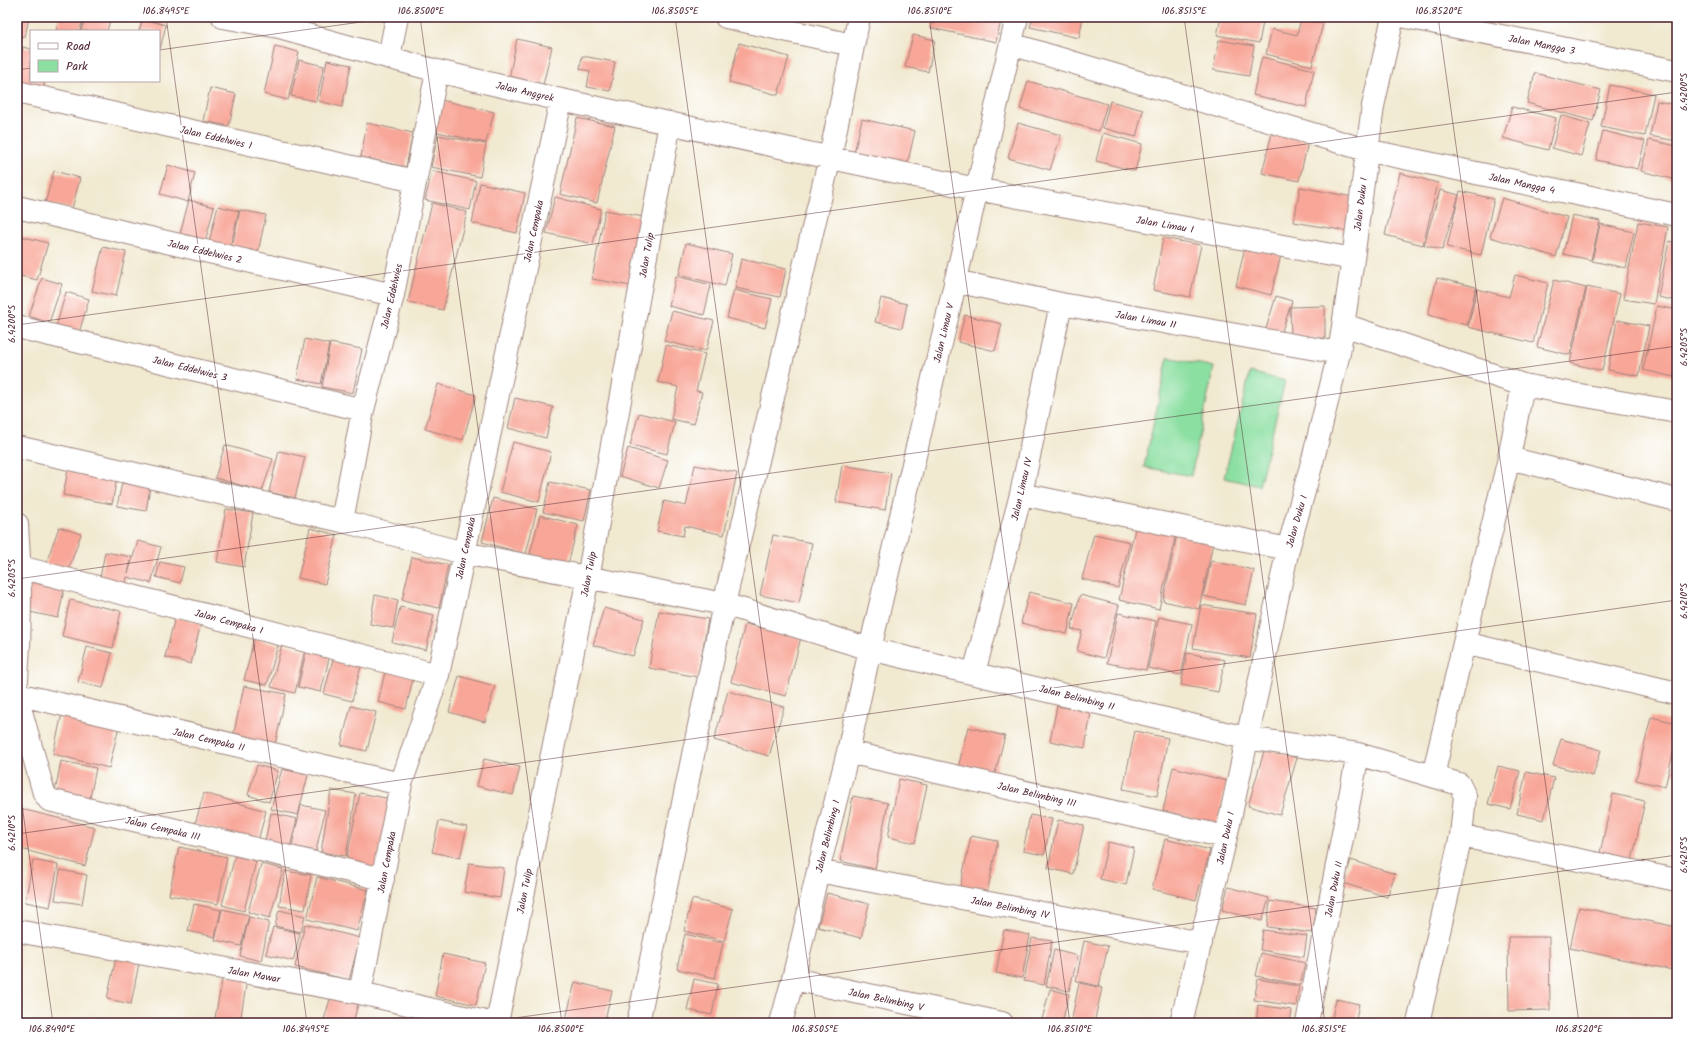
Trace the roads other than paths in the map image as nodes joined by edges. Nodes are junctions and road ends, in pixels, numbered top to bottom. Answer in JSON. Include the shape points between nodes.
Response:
{"nodes":[{"id":1,"x":223,"y":17,"type":"edge"},
{"id":2,"x":397,"y":17,"type":"edge"},
{"id":3,"x":727,"y":17,"type":"edge"},
{"id":4,"x":858,"y":17,"type":"edge"},
{"id":5,"x":1017,"y":17,"type":"edge"},
{"id":6,"x":1393,"y":17,"type":"edge"},
{"id":7,"x":1406,"y":17,"type":"edge"},
{"id":8,"x":280,"y":22,"type":"edge"},
{"id":9,"x":1011,"y":44,"type":"junction"},
{"id":10,"x":852,"y":45,"type":"junction"},
{"id":11,"x":389,"y":57,"type":"junction"},
{"id":12,"x":437,"y":71,"type":"junction"},
{"id":13,"x":1677,"y":71,"type":"edge"},
{"id":14,"x":17,"y":92,"type":"edge"},
{"id":15,"x":561,"y":100,"type":"junction"},
{"id":16,"x":670,"y":123,"type":"junction"},
{"id":17,"x":1366,"y":150,"type":"junction"},
{"id":18,"x":830,"y":157,"type":"junction"},
{"id":19,"x":415,"y":181,"type":"junction"},
{"id":20,"x":976,"y":189,"type":"junction"},
{"id":21,"x":17,"y":207,"type":"edge"},
{"id":22,"x":1677,"y":215,"type":"edge"},
{"id":23,"x":1353,"y":259,"type":"junction"},
{"id":24,"x":954,"y":281,"type":"junction"},
{"id":25,"x":393,"y":295,"type":"junction"},
{"id":26,"x":1061,"y":304,"type":"junction"},
{"id":27,"x":1344,"y":325,"type":"junction"},
{"id":28,"x":17,"y":327,"type":"edge"},
{"id":29,"x":1339,"y":353,"type":"junction"},
{"id":30,"x":1523,"y":385,"type":"junction"},
{"id":31,"x":363,"y":410,"type":"junction"},
{"id":32,"x":1677,"y":412,"type":"edge"},
{"id":33,"x":17,"y":447,"type":"edge"},
{"id":34,"x":1509,"y":458,"type":"junction"},
{"id":35,"x":1020,"y":494,"type":"junction"},
{"id":36,"x":1677,"y":500,"type":"edge"},
{"id":37,"x":342,"y":521,"type":"junction"},
{"id":38,"x":17,"y":524,"type":"edge"},
{"id":39,"x":1288,"y":549,"type":"junction"},
{"id":40,"x":464,"y":553,"type":"junction"},
{"id":41,"x":20,"y":567,"type":"junction"},
{"id":42,"x":588,"y":578,"type":"junction"},
{"id":43,"x":724,"y":604,"type":"junction"},
{"id":44,"x":1464,"y":643,"type":"junction"},
{"id":45,"x":870,"y":648,"type":"junction"},
{"id":46,"x":974,"y":673,"type":"junction"},
{"id":47,"x":438,"y":675,"type":"junction"},
{"id":48,"x":17,"y":680,"type":"edge"},
{"id":49,"x":1677,"y":693,"type":"edge"},
{"id":50,"x":17,"y":694,"type":"edge"},
{"id":51,"x":17,"y":697,"type":"edge"},
{"id":52,"x":1246,"y":738,"type":"junction"},
{"id":53,"x":848,"y":752,"type":"junction"},
{"id":54,"x":1358,"y":754,"type":"junction"},
{"id":55,"x":1433,"y":776,"type":"junction"},
{"id":56,"x":401,"y":784,"type":"junction"},
{"id":57,"x":1461,"y":836,"type":"junction"},
{"id":58,"x":1226,"y":837,"type":"junction"},
{"id":59,"x":818,"y":871,"type":"junction"},
{"id":60,"x":383,"y":879,"type":"junction"},
{"id":61,"x":1677,"y":880,"type":"edge"},
{"id":62,"x":17,"y":931,"type":"edge"},
{"id":63,"x":1201,"y":943,"type":"junction"},
{"id":64,"x":793,"y":979,"type":"junction"},
{"id":65,"x":360,"y":993,"type":"junction"},
{"id":66,"x":490,"y":1023,"type":"edge"},
{"id":67,"x":498,"y":1023,"type":"edge"},
{"id":68,"x":638,"y":1023,"type":"edge"},
{"id":69,"x":781,"y":1023,"type":"edge"},
{"id":70,"x":1002,"y":1023,"type":"edge"},
{"id":71,"x":1181,"y":1023,"type":"edge"},
{"id":72,"x":1307,"y":1023,"type":"edge"},
{"id":73,"x":1418,"y":1023,"type":"edge"}],
"edges":[{"from":1,"to":8,"type":"street","name":"Jalan Anggrek"},
{"from":2,"to":11,"type":"street"},
{"from":3,"to":10,"type":"street"},
{"from":4,"to":10,"type":"street"},
{"from":5,"to":9,"type":"street","name":"Jalan Limau V"},
{"from":6,"to":17,"type":"street","name":"Jalan Duku I"},
{"from":7,"to":13,"type":"street","name":"Jalan Mangga 3"},
{"from":8,"to":11,"type":"street","name":"Jalan Anggrek"},
{"from":9,"to":17,"type":"street","name":"Jalan Mangga 4"},
{"from":9,"to":20,"type":"street","name":"Jalan Limau V"},
{"from":10,"to":18,"type":"street"},
{"from":11,"to":12,"type":"street","name":"Jalan Anggrek"},
{"from":12,"to":15,"type":"street","name":"Jalan Anggrek"},
{"from":12,"to":19,"type":"street","name":"Jalan Eddelwies"},
{"from":14,"to":19,"type":"street","name":"Jalan Eddelwies 1"},
{"from":15,"to":16,"type":"street","name":"Jalan Anggrek"},
{"from":15,"to":40,"type":"street","name":"Jalan Cempaka"},
{"from":16,"to":18,"type":"street","name":"Jalan Anggrek"},
{"from":16,"to":42,"type":"street","name":"Jalan Tulip"},
{"from":17,"to":22,"type":"street","name":"Jalan Mangga 4"},
{"from":17,"to":23,"type":"street","name":"Jalan Duku I"},
{"from":18,"to":20,"type":"street","name":"Jalan Limau I"},
{"from":18,"to":43,"type":"street"},
{"from":19,"to":25,"type":"street","name":"Jalan Eddelwies"},
{"from":20,"to":23,"type":"street","name":"Jalan Limau I"},
{"from":20,"to":24,"type":"street","name":"Jalan Limau V"},
{"from":21,"to":25,"type":"street","name":"Jalan Eddelwies 2"},
{"from":23,"to":27,"type":"street","name":"Jalan Duku I"},
{"from":24,"to":26,"type":"street","name":"Jalan Limau II"},
{"from":24,"to":45,"type":"street","name":"Jalan Limau V"},
{"from":25,"to":31,"type":"street","name":"Jalan Eddelwies"},
{"from":26,"to":29,"type":"street","name":"Jalan Limau II"},
{"from":26,"to":35,"type":"street","name":"Jalan Limau IV"},
{"from":27,"to":29,"type":"street","name":"Jalan Duku I"},
{"from":27,"to":30,"type":"street"},
{"from":28,"to":31,"type":"street","name":"Jalan Eddelwies 3"},
{"from":29,"to":39,"type":"street","name":"Jalan Duku I"},
{"from":30,"to":32,"type":"street"},
{"from":30,"to":34,"type":"street"},
{"from":31,"to":37,"type":"street","name":"Jalan Eddelwies"},
{"from":33,"to":37,"type":"street","name":"Jalan Belimbing II"},
{"from":34,"to":36,"type":"street"},
{"from":34,"to":44,"type":"street"},
{"from":35,"to":39,"type":"street"},
{"from":35,"to":46,"type":"street","name":"Jalan Limau IV"},
{"from":37,"to":40,"type":"street","name":"Jalan Belimbing II"},
{"from":38,"to":41,"type":"street"},
{"from":39,"to":52,"type":"street","name":"Jalan Duku I"},
{"from":40,"to":42,"type":"street","name":"Jalan Belimbing II"},
{"from":40,"to":47,"type":"street","name":"Jalan Cempaka"},
{"from":41,"to":47,"type":"street","name":"Jalan Cempaka I"},
{"from":41,"to":48,"type":"street","via":[[21,636]]},
{"from":42,"to":43,"type":"street","name":"Jalan Belimbing II"},
{"from":42,"to":67,"type":"street","name":"Jalan Tulip"},
{"from":43,"to":45,"type":"street","name":"Jalan Belimbing II"},
{"from":43,"to":68,"type":"street"},
{"from":44,"to":49,"type":"street"},
{"from":44,"to":55,"type":"street"},
{"from":45,"to":46,"type":"street","name":"Jalan Belimbing II"},
{"from":45,"to":53,"type":"street","name":"Jalan Belimbing I"},
{"from":46,"to":52,"type":"street","name":"Jalan Belimbing II"},
{"from":47,"to":56,"type":"street","name":"Jalan Cempaka"},
{"from":50,"to":56,"type":"street","name":"Jalan Cempaka II"},
{"from":51,"to":60,"type":"street","name":"Jalan Cempaka III","via":[[44,793],[49,800]]},
{"from":52,"to":54,"type":"street","name":"Jalan Belimbing II"},
{"from":52,"to":58,"type":"street","name":"Jalan Duku I"},
{"from":53,"to":58,"type":"street","name":"Jalan Belimbing III"},
{"from":53,"to":59,"type":"street","name":"Jalan Belimbing I"},
{"from":54,"to":55,"type":"street","name":"Jalan Belimbing II"},
{"from":54,"to":72,"type":"street","name":"Jalan Duku II"},
{"from":55,"to":57,"type":"street","name":"Jalan Belimbing II","via":[[1459,784],[1465,796]]},
{"from":56,"to":60,"type":"street","name":"Jalan Cempaka"},
{"from":57,"to":61,"type":"street"},
{"from":57,"to":73,"type":"street","name":"Jalan Belimbing II"},
{"from":58,"to":63,"type":"street","name":"Jalan Duku I"},
{"from":59,"to":63,"type":"street","name":"Jalan Belimbing IV"},
{"from":59,"to":64,"type":"street","name":"Jalan Belimbing I"},
{"from":60,"to":65,"type":"street","name":"Jalan Cempaka"},
{"from":62,"to":65,"type":"street","name":"Jalan Mawar"},
{"from":63,"to":71,"type":"street","name":"Jalan Duku I"},
{"from":64,"to":69,"type":"street","name":"Jalan Belimbing I"},
{"from":64,"to":70,"type":"street","name":"Jalan Belimbing V"},
{"from":65,"to":66,"type":"street","name":"Jalan Mawar"}]}
